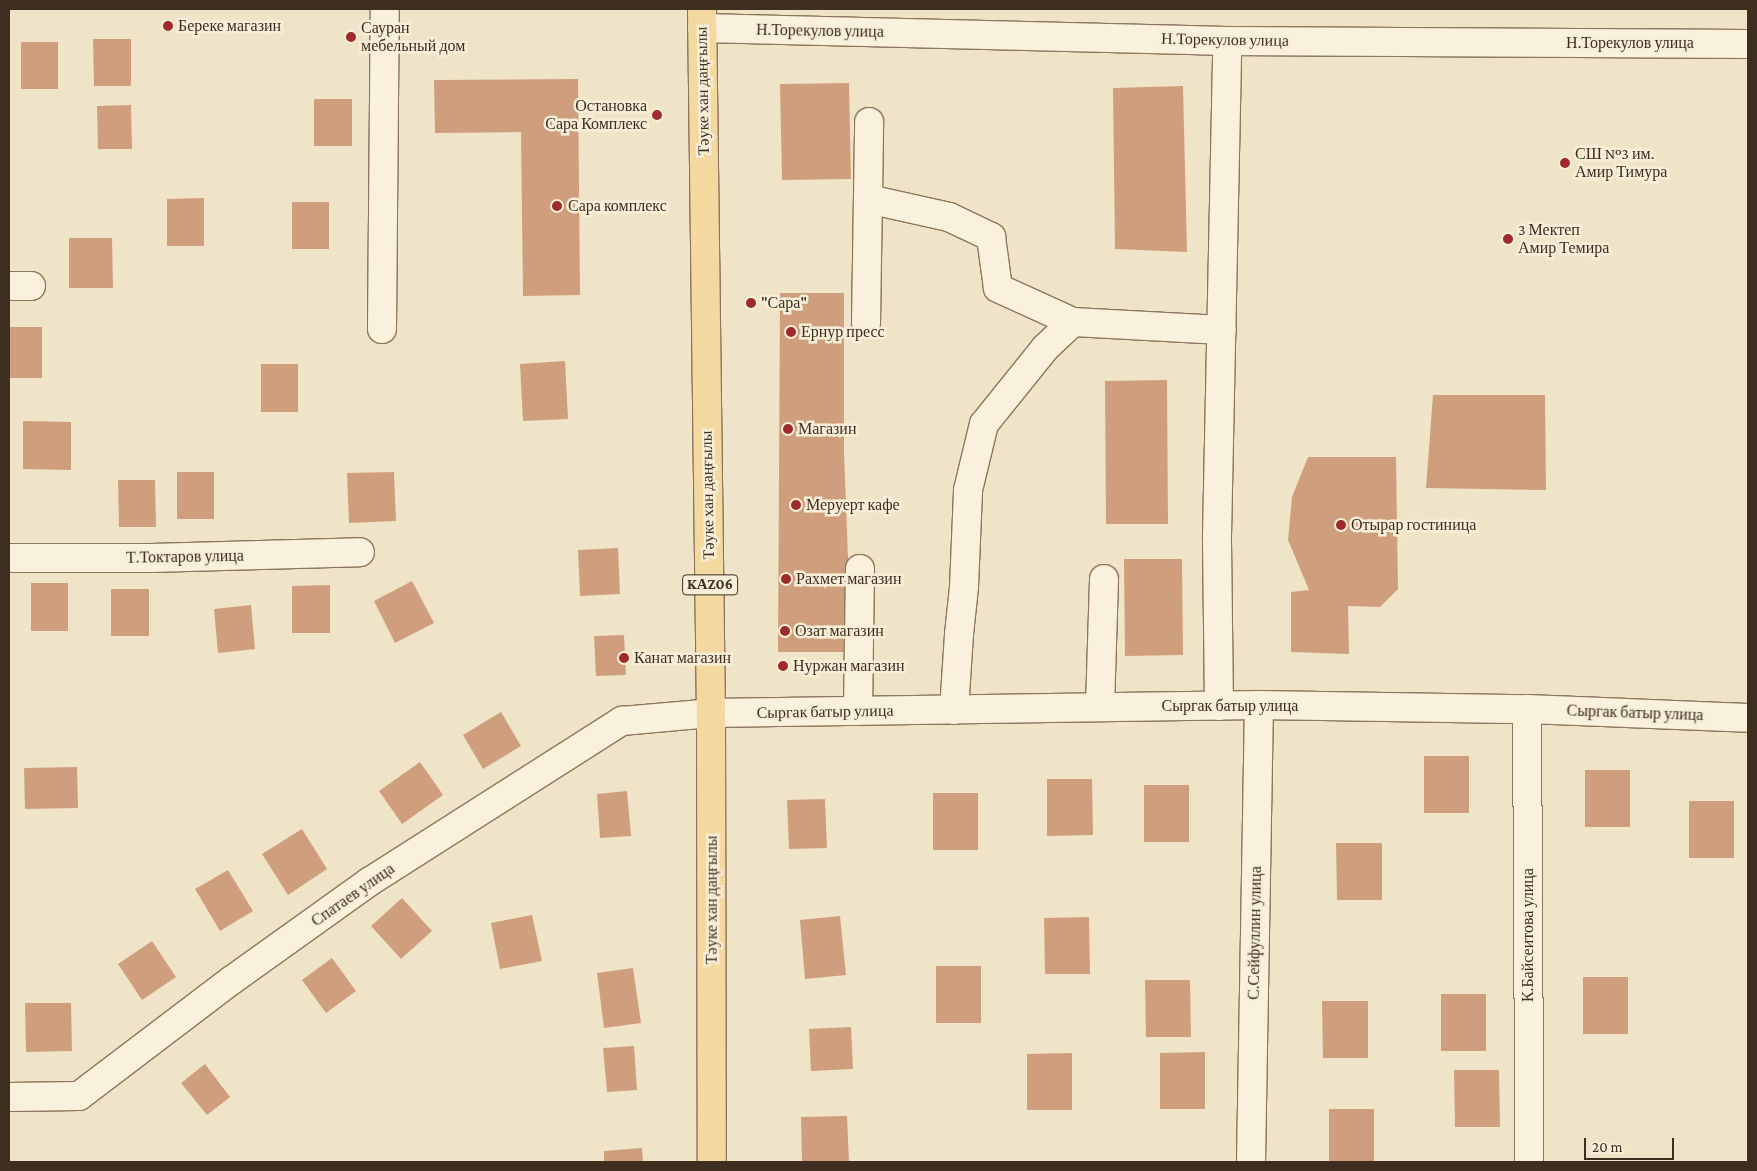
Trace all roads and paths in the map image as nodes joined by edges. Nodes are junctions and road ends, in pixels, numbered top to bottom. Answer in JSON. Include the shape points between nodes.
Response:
{"nodes":[{"id":1,"x":386,"y":9,"type":"edge"},
{"id":2,"x":702,"y":19,"type":"edge"},
{"id":3,"x":1227,"y":41,"type":"junction"},
{"id":4,"x":1748,"y":44,"type":"edge"},
{"id":5,"x":869,"y":122,"type":"dead end"},
{"id":6,"x":868,"y":199,"type":"junction"},
{"id":7,"x":1073,"y":322,"type":"junction"},
{"id":8,"x":866,"y":324,"type":"dead end"},
{"id":9,"x":382,"y":329,"type":"dead end"},
{"id":10,"x":1222,"y":330,"type":"junction"},
{"id":11,"x":360,"y":552,"type":"dead end"},
{"id":12,"x":9,"y":558,"type":"edge"},
{"id":13,"x":860,"y":569,"type":"dead end"},
{"id":14,"x":1104,"y":579,"type":"dead end"},
{"id":15,"x":1260,"y":705,"type":"junction"},
{"id":16,"x":1219,"y":706,"type":"junction"},
{"id":17,"x":1100,"y":707,"type":"junction"},
{"id":18,"x":1527,"y":708,"type":"junction"},
{"id":19,"x":954,"y":710,"type":"junction"},
{"id":20,"x":858,"y":711,"type":"junction"},
{"id":21,"x":711,"y":713,"type":"junction"},
{"id":22,"x":1748,"y":718,"type":"edge"},
{"id":23,"x":9,"y":1097,"type":"edge"},
{"id":24,"x":712,"y":1162,"type":"edge"},
{"id":25,"x":1251,"y":1162,"type":"edge"},
{"id":26,"x":1529,"y":1162,"type":"edge"}],
"edges":[{"from":1,"to":9,"type":"street"},
{"from":2,"to":3,"type":"street","name":"Н.Торекулов улица"},
{"from":2,"to":21,"type":"main road","name":"Тәуке хан даңғылы","number":"KАZ06"},
{"from":3,"to":4,"type":"street","name":"Н.Торекулов улица"},
{"from":3,"to":10,"type":"street"},
{"from":5,"to":6,"type":"street"},
{"from":6,"to":7,"type":"street","via":[[949,217],[991,237],[998,288]]},
{"from":6,"to":8,"type":"street"},
{"from":7,"to":10,"type":"street"},
{"from":7,"to":19,"type":"street","via":[[1044,348],[984,424],[968,490]]},
{"from":10,"to":16,"type":"street","via":[[1217,536]]},
{"from":11,"to":12,"type":"street","name":"Т.Токтаров улица"},
{"from":13,"to":20,"type":"street"},
{"from":14,"to":17,"type":"street"},
{"from":15,"to":16,"type":"street","name":"Сыргак батыр улица"},
{"from":15,"to":18,"type":"street","name":"Сыргак батыр улица"},
{"from":15,"to":25,"type":"street","name":"С.Сейфуллин улица"},
{"from":16,"to":17,"type":"street","name":"Сыргак батыр улица"},
{"from":17,"to":19,"type":"street","name":"Сыргак батыр улица"},
{"from":18,"to":22,"type":"street","name":"Сыргак батыр улица"},
{"from":18,"to":26,"type":"street","name":"К.Байсеитова улица"},
{"from":19,"to":20,"type":"street","name":"Сыргак батыр улица"},
{"from":20,"to":21,"type":"street","name":"Сыргак батыр улица"},
{"from":21,"to":23,"type":"street","name":"Спатаев улица","via":[[622,721],[369,882],[79,1096]]},
{"from":21,"to":24,"type":"main road","name":"Тәуке хан даңғылы","number":"KАZ06"}]}
